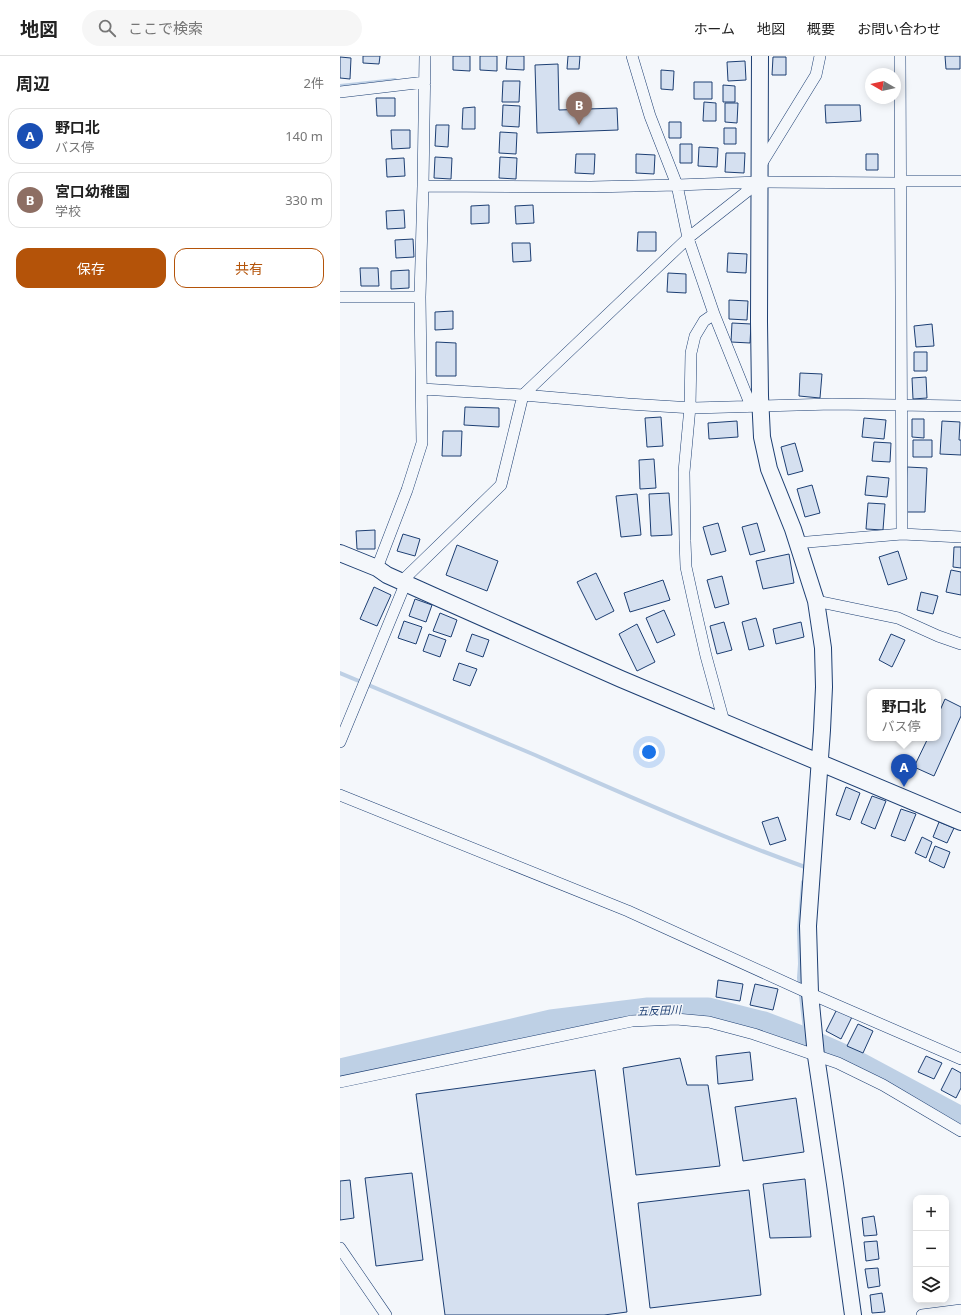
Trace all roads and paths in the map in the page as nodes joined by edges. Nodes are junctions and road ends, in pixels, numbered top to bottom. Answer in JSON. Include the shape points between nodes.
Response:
{"nodes":[{"id":1,"x":425,"y":56,"type":"edge"},
{"id":2,"x":632,"y":56,"type":"edge"},
{"id":3,"x":760,"y":56,"type":"edge"},
{"id":4,"x":820,"y":56,"type":"edge"},
{"id":5,"x":900,"y":56,"type":"edge"},
{"id":6,"x":425,"y":82,"type":"junction"},
{"id":7,"x":340,"y":92,"type":"edge"},
{"id":8,"x":760,"y":174,"type":"junction"},
{"id":9,"x":901,"y":181,"type":"junction"},
{"id":10,"x":961,"y":181,"type":"edge"},
{"id":11,"x":422,"y":186,"type":"junction"},
{"id":12,"x":677,"y":186,"type":"junction"},
{"id":13,"x":688,"y":238,"type":"junction"},
{"id":14,"x":340,"y":297,"type":"edge"},
{"id":15,"x":420,"y":297,"type":"junction"},
{"id":16,"x":714,"y":314,"type":"junction"},
{"id":17,"x":422,"y":389,"type":"junction"},
{"id":18,"x":523,"y":395,"type":"junction"},
{"id":19,"x":902,"y":405,"type":"junction"},
{"id":20,"x":756,"y":406,"type":"junction"},
{"id":21,"x":961,"y":406,"type":"edge"},
{"id":22,"x":690,"y":407,"type":"junction"},
{"id":23,"x":902,"y":534,"type":"junction"},
{"id":24,"x":961,"y":537,"type":"edge"},
{"id":25,"x":796,"y":543,"type":"junction"},
{"id":26,"x":340,"y":553,"type":"edge"},
{"id":27,"x":377,"y":568,"type":"junction"},
{"id":28,"x":404,"y":582,"type":"junction"},
{"id":29,"x":816,"y":601,"type":"junction"},
{"id":30,"x":961,"y":644,"type":"edge"},
{"id":31,"x":724,"y":722,"type":"junction"},
{"id":32,"x":340,"y":742,"type":"edge"},
{"id":33,"x":819,"y":761,"type":"junction"},
{"id":34,"x":340,"y":795,"type":"edge"},
{"id":35,"x":961,"y":822,"type":"edge"},
{"id":36,"x":803,"y":991,"type":"junction"},
{"id":37,"x":816,"y":1047,"type":"junction"},
{"id":38,"x":961,"y":1059,"type":"edge"},
{"id":39,"x":340,"y":1082,"type":"edge"},
{"id":40,"x":961,"y":1131,"type":"edge"},
{"id":41,"x":340,"y":1248,"type":"edge"},
{"id":42,"x":961,"y":1310,"type":"edge"},
{"id":43,"x":386,"y":1315,"type":"edge"},
{"id":44,"x":853,"y":1315,"type":"edge"},
{"id":45,"x":922,"y":1315,"type":"edge"}],
"edges":[{"from":1,"to":6,"type":"street"},
{"from":2,"to":12,"type":"street","via":[[650,116]]},
{"from":3,"to":8,"type":"street"},
{"from":4,"to":8,"type":"street","via":[[816,75]]},
{"from":5,"to":9,"type":"street"},
{"from":6,"to":7,"type":"street"},
{"from":6,"to":11,"type":"street"},
{"from":8,"to":9,"type":"street","via":[[898,183]]},
{"from":8,"to":12,"type":"street"},
{"from":8,"to":13,"type":"street"},
{"from":8,"to":20,"type":"street"},
{"from":9,"to":10,"type":"street"},
{"from":9,"to":19,"type":"street"},
{"from":11,"to":12,"type":"street"},
{"from":11,"to":15,"type":"street"},
{"from":12,"to":13,"type":"street"},
{"from":13,"to":16,"type":"street"},
{"from":13,"to":18,"type":"street"},
{"from":14,"to":15,"type":"street"},
{"from":15,"to":17,"type":"street"},
{"from":16,"to":20,"type":"street"},
{"from":16,"to":22,"type":"street","via":[[704,321],[695,336],[691,353]]},
{"from":17,"to":18,"type":"street"},
{"from":17,"to":27,"type":"street","via":[[422,443]]},
{"from":18,"to":22,"type":"street"},
{"from":18,"to":28,"type":"street","via":[[501,485]]},
{"from":19,"to":20,"type":"street"},
{"from":19,"to":21,"type":"street"},
{"from":19,"to":23,"type":"street"},
{"from":20,"to":22,"type":"street"},
{"from":20,"to":25,"type":"street","via":[[769,469]]},
{"from":22,"to":31,"type":"street","via":[[684,472],[686,567]]},
{"from":23,"to":24,"type":"street"},
{"from":23,"to":25,"type":"street"},
{"from":25,"to":29,"type":"street"},
{"from":26,"to":27,"type":"street"},
{"from":27,"to":28,"type":"street"},
{"from":28,"to":31,"type":"street"},
{"from":28,"to":32,"type":"street"},
{"from":29,"to":30,"type":"street","via":[[898,618]]},
{"from":29,"to":33,"type":"street","via":[[824,687]]},
{"from":31,"to":33,"type":"street"},
{"from":33,"to":35,"type":"street"},
{"from":33,"to":36,"type":"street"},
{"from":34,"to":36,"type":"street","via":[[628,911]]},
{"from":36,"to":37,"type":"street"},
{"from":36,"to":38,"type":"street"},
{"from":37,"to":39,"type":"street","via":[[709,1022],[676,1019],[632,1021]]},
{"from":37,"to":40,"type":"street","via":[[838,1063],[883,1085]]},
{"from":37,"to":44,"type":"street"},
{"from":41,"to":43,"type":"street"},
{"from":42,"to":45,"type":"street"}]}
